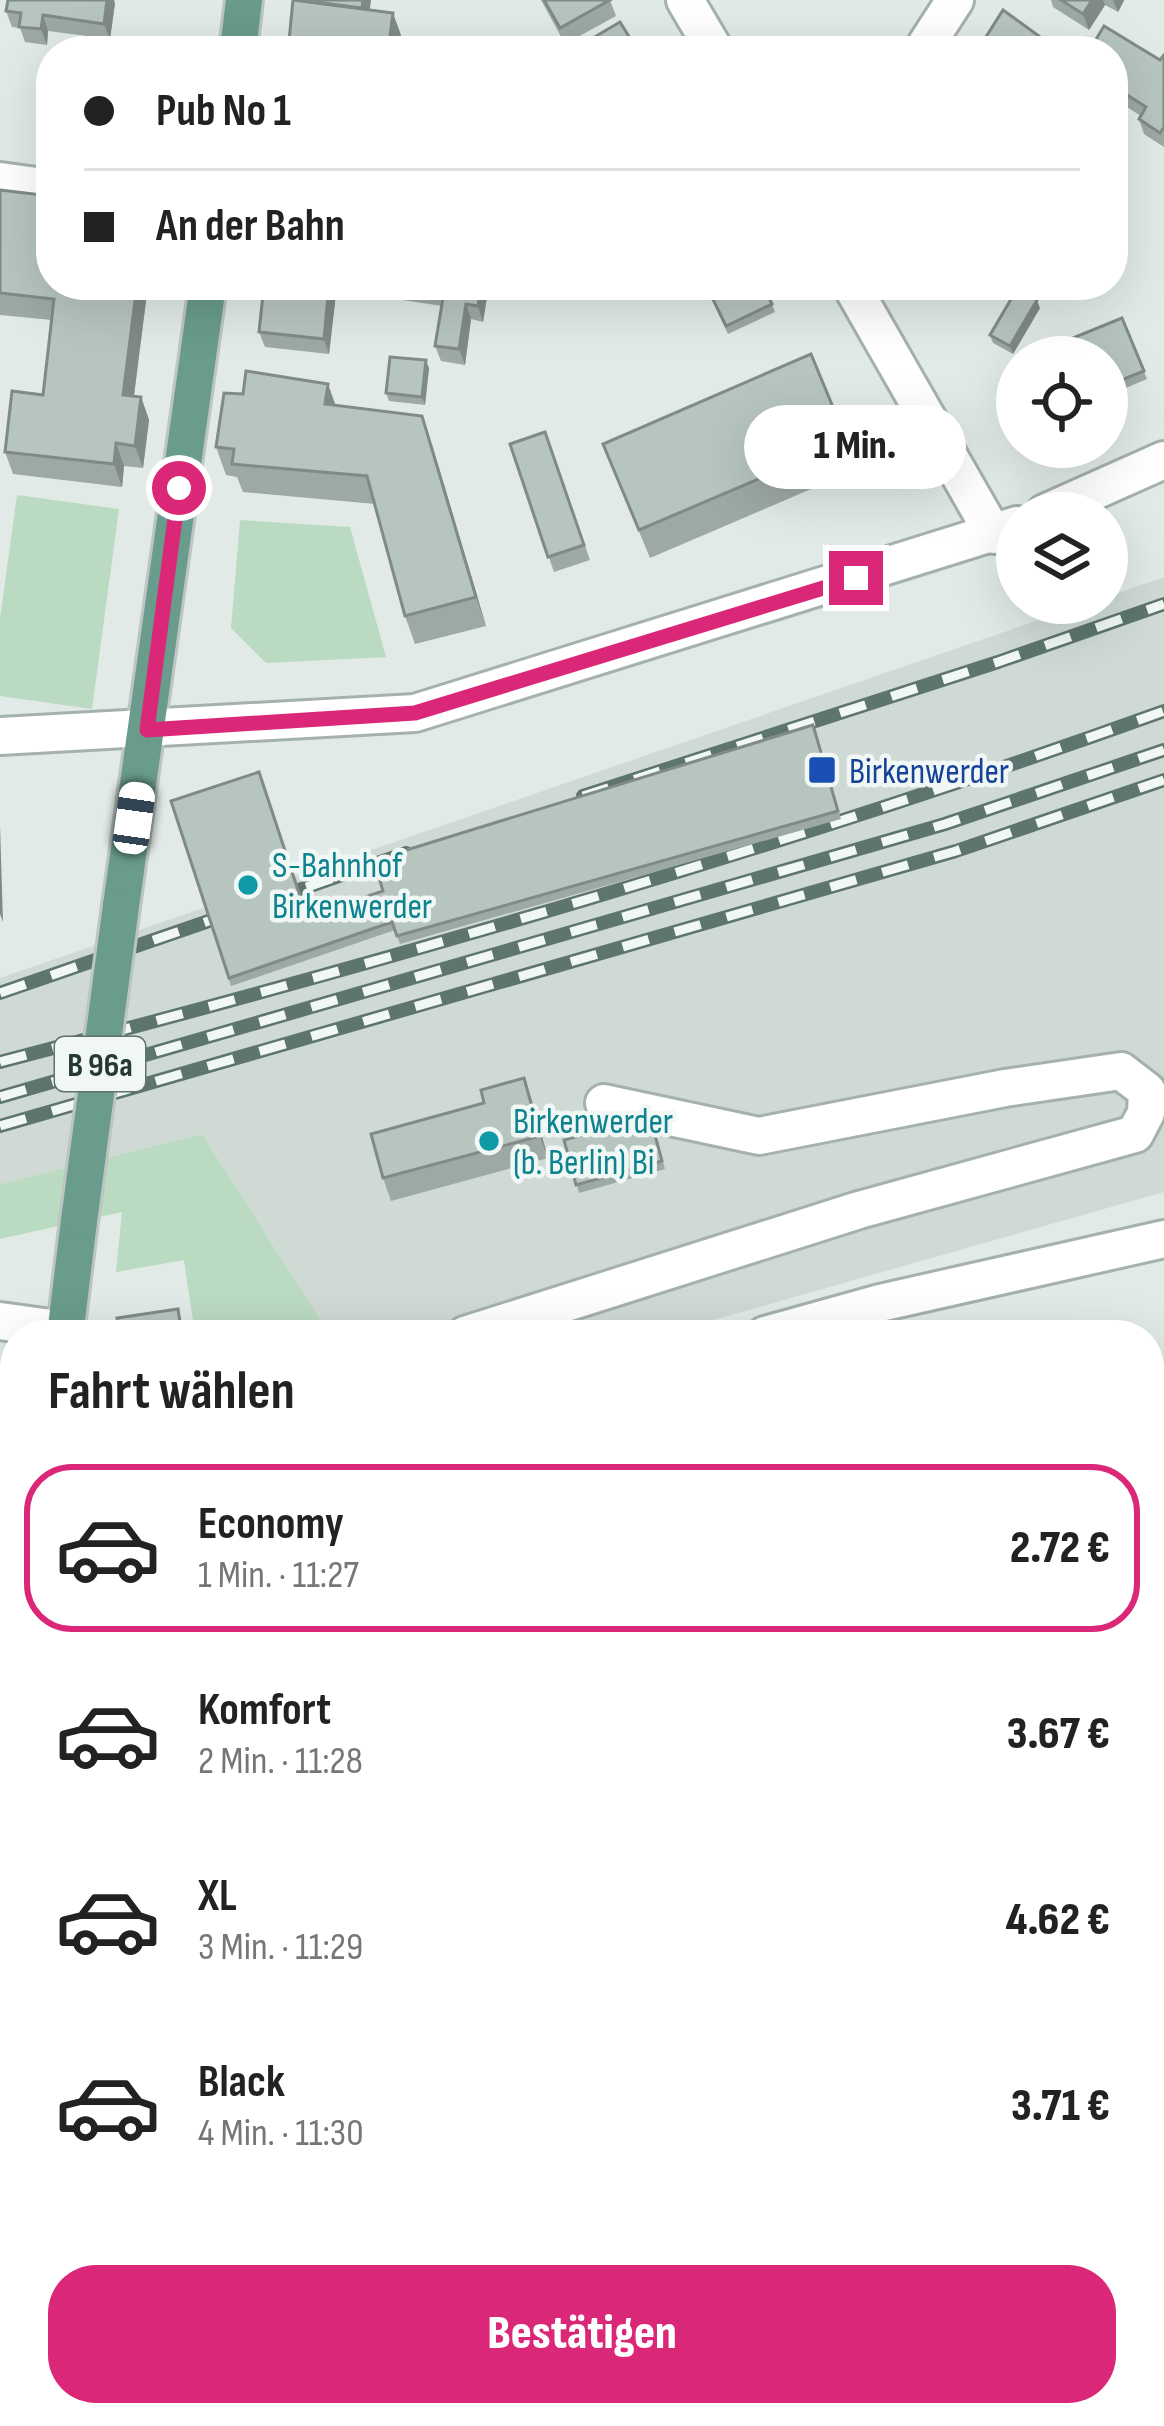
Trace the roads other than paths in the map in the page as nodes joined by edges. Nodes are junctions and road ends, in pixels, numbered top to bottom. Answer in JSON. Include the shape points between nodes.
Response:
{"nodes":[{"id":1,"x":244,"y":0,"type":"edge"},
{"id":2,"x":686,"y":0,"type":"edge"},
{"id":3,"x":955,"y":0,"type":"edge"},
{"id":4,"x":240,"y":36,"type":"edge"},
{"id":5,"x":706,"y":36,"type":"edge"},
{"id":6,"x":932,"y":36,"type":"edge"},
{"id":7,"x":0,"y":181,"type":"edge"},
{"id":8,"x":36,"y":186,"type":"edge"},
{"id":9,"x":206,"y":300,"type":"edge"},
{"id":10,"x":860,"y":300,"type":"edge"},
{"id":11,"x":1164,"y":460,"type":"edge"},
{"id":12,"x":1092,"y":492,"type":"edge"},
{"id":13,"x":996,"y":514,"type":"edge"},
{"id":14,"x":996,"y":533,"type":"edge"},
{"id":15,"x":147,"y":730,"type":"junction"},
{"id":16,"x":0,"y":736,"type":"edge"},
{"id":17,"x":604,"y":1103,"type":"dead end"},
{"id":18,"x":1164,"y":1239,"type":"edge"},
{"id":19,"x":68,"y":1320,"type":"edge"},
{"id":20,"x":512,"y":1320,"type":"edge"},
{"id":21,"x":821,"y":1320,"type":"edge"}],
"edges":[{"from":1,"to":4,"type":"main road"},
{"from":2,"to":5,"type":"street"},
{"from":3,"to":6,"type":"street"},
{"from":7,"to":8,"type":"street"},
{"from":9,"to":15,"type":"main road","number":"B 96a"},
{"from":10,"to":13,"type":"street"},
{"from":11,"to":12,"type":"street"},
{"from":14,"to":15,"type":"street","via":[[415,713]]},
{"from":15,"to":16,"type":"street"},
{"from":15,"to":19,"type":"main road","number":"B 96a","bridge":true},
{"from":17,"to":20,"type":"street","via":[[759,1136],[1120,1072],[1147,1091],[1135,1134],[859,1210]]},
{"from":18,"to":21,"type":"street"}]}
